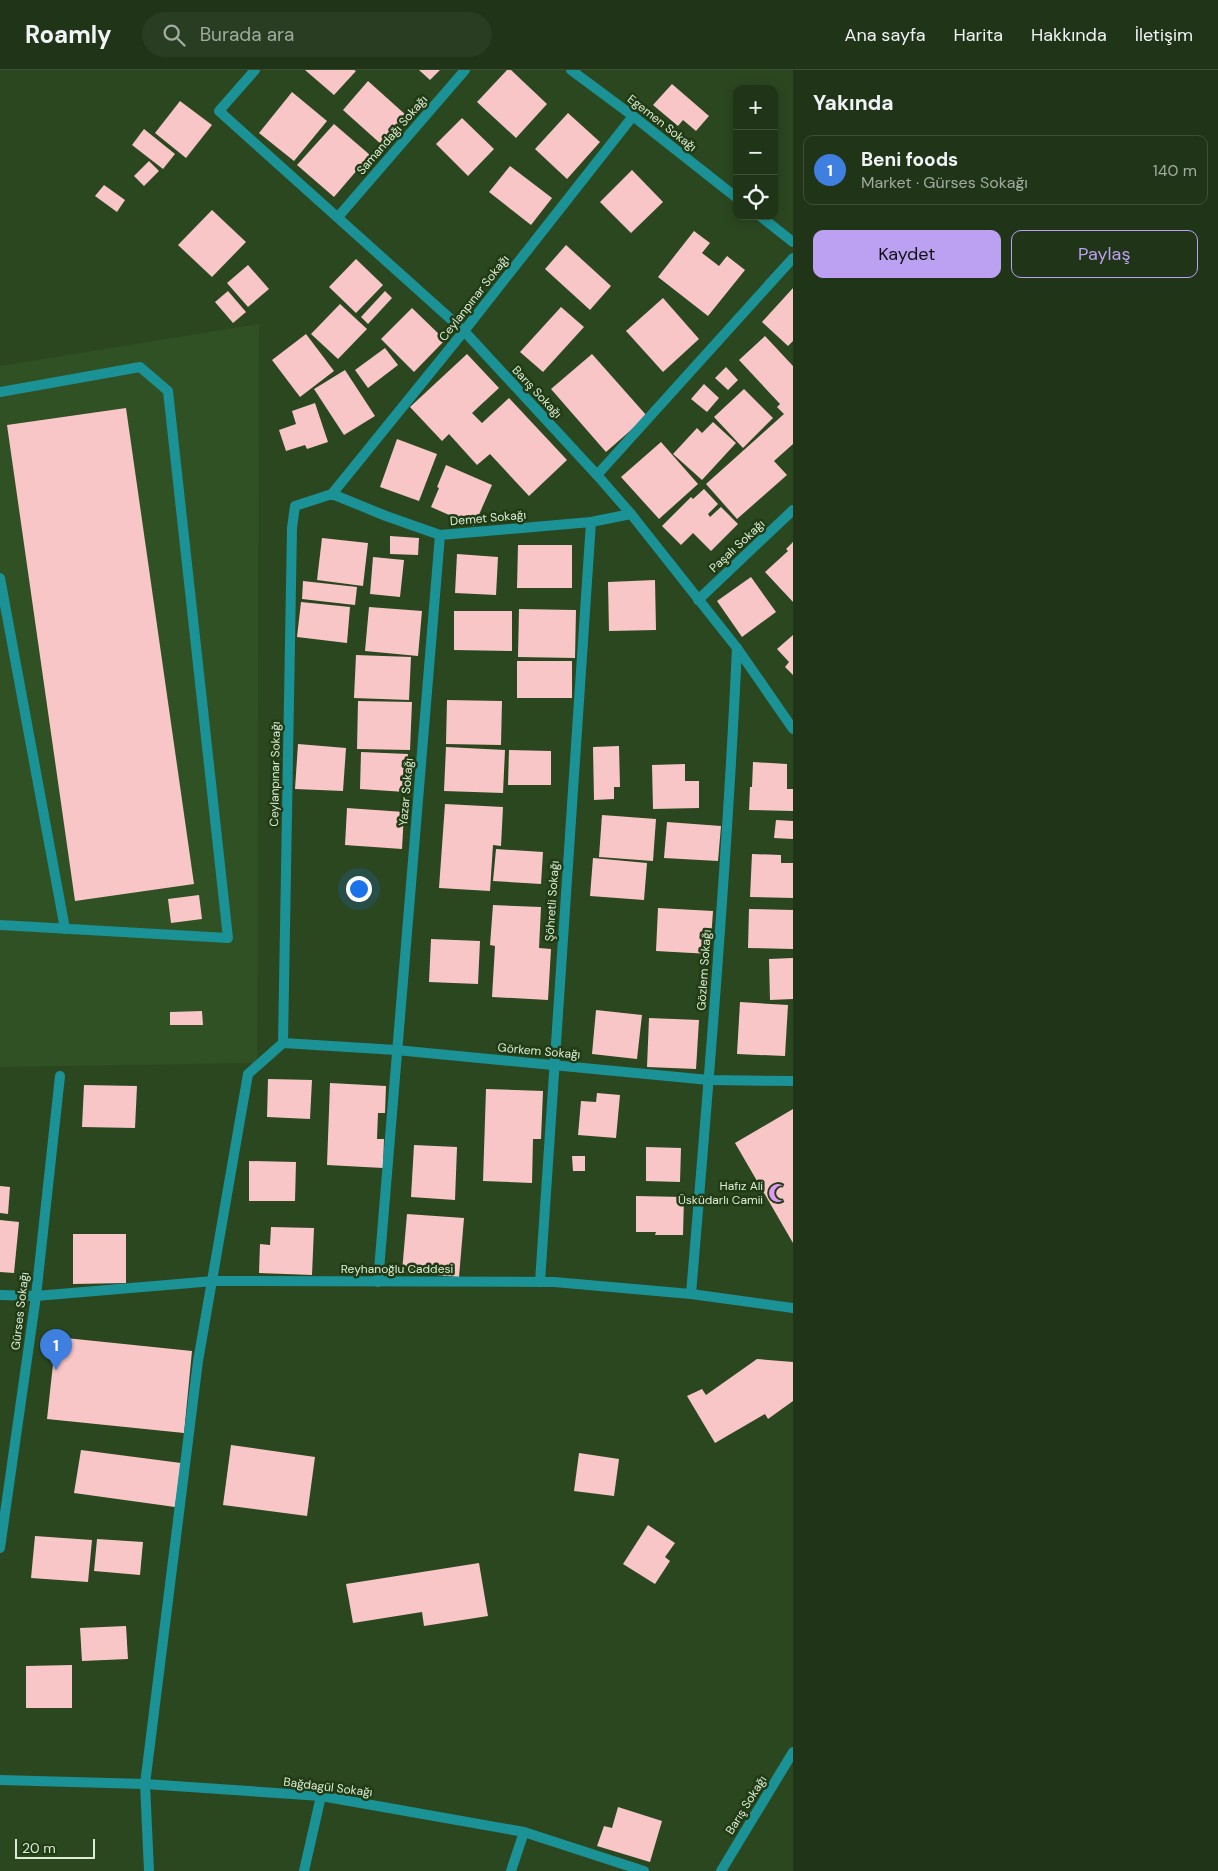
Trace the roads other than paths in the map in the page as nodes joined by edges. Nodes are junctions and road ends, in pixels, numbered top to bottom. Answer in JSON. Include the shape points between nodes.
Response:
{"nodes":[{"id":1,"x":254,"y":70,"type":"edge"},
{"id":2,"x":465,"y":70,"type":"edge"},
{"id":3,"x":571,"y":70,"type":"edge"},
{"id":4,"x":633,"y":116,"type":"junction"},
{"id":5,"x":733,"y":195,"type":"edge"},
{"id":6,"x":338,"y":217,"type":"junction"},
{"id":7,"x":765,"y":220,"type":"edge"},
{"id":8,"x":793,"y":242,"type":"edge"},
{"id":9,"x":793,"y":258,"type":"edge"},
{"id":10,"x":464,"y":331,"type":"junction"},
{"id":11,"x":0,"y":392,"type":"edge"},
{"id":12,"x":597,"y":475,"type":"junction"},
{"id":13,"x":332,"y":494,"type":"junction"},
{"id":14,"x":793,"y":510,"type":"edge"},
{"id":15,"x":631,"y":514,"type":"junction"},
{"id":16,"x":591,"y":522,"type":"junction"},
{"id":17,"x":440,"y":535,"type":"junction"},
{"id":18,"x":0,"y":578,"type":"edge"},
{"id":19,"x":698,"y":600,"type":"junction"},
{"id":20,"x":737,"y":648,"type":"junction"},
{"id":21,"x":793,"y":729,"type":"edge"},
{"id":22,"x":0,"y":925,"type":"edge"},
{"id":23,"x":65,"y":929,"type":"junction"},
{"id":24,"x":283,"y":1043,"type":"junction"},
{"id":25,"x":396,"y":1050,"type":"junction"},
{"id":26,"x":554,"y":1065,"type":"junction"},
{"id":27,"x":60,"y":1076,"type":"dead end"},
{"id":28,"x":709,"y":1080,"type":"junction"},
{"id":29,"x":793,"y":1081,"type":"edge"},
{"id":30,"x":214,"y":1282,"type":"junction"},
{"id":31,"x":378,"y":1282,"type":"junction"},
{"id":32,"x":540,"y":1282,"type":"junction"},
{"id":33,"x":691,"y":1294,"type":"junction"},
{"id":34,"x":0,"y":1295,"type":"edge"},
{"id":35,"x":36,"y":1296,"type":"junction"},
{"id":36,"x":793,"y":1308,"type":"edge"},
{"id":37,"x":0,"y":1548,"type":"edge"},
{"id":38,"x":793,"y":1752,"type":"edge"},
{"id":39,"x":0,"y":1780,"type":"edge"},
{"id":40,"x":145,"y":1784,"type":"junction"},
{"id":41,"x":321,"y":1796,"type":"junction"},
{"id":42,"x":524,"y":1832,"type":"junction"},
{"id":43,"x":149,"y":1871,"type":"edge"},
{"id":44,"x":304,"y":1871,"type":"edge"},
{"id":45,"x":511,"y":1871,"type":"edge"},
{"id":46,"x":644,"y":1871,"type":"edge"},
{"id":47,"x":721,"y":1871,"type":"edge"}],
"edges":[{"from":1,"to":6,"type":"street","name":"Barış Sokağı","via":[[219,111]]},
{"from":2,"to":6,"type":"street","name":"Samandağı Sokağı"},
{"from":3,"to":4,"type":"street","name":"Egemen Sokağı"},
{"from":4,"to":5,"type":"street","name":"Egemen Sokağı"},
{"from":4,"to":10,"type":"street","name":"Ceylanpınar Sokağı"},
{"from":6,"to":10,"type":"street","name":"Barış Sokağı"},
{"from":7,"to":8,"type":"street"},
{"from":9,"to":12,"type":"street"},
{"from":10,"to":12,"type":"street","name":"Barış Sokağı"},
{"from":10,"to":13,"type":"street","name":"Ceylanpınar Sokağı"},
{"from":11,"to":23,"type":"street","via":[[140,367],[168,391],[228,938]]},
{"from":12,"to":15,"type":"street","name":"Barış Sokağı"},
{"from":13,"to":17,"type":"street","name":"Demet Sokağı"},
{"from":13,"to":24,"type":"street","name":"Ceylanpınar Sokağı","via":[[295,506],[292,528]]},
{"from":14,"to":19,"type":"street","name":"Paşalı Sokağı"},
{"from":15,"to":16,"type":"street","name":"Demet Sokağı"},
{"from":15,"to":19,"type":"street","name":"Barış Sokağı"},
{"from":16,"to":17,"type":"street","name":"Demet Sokağı"},
{"from":16,"to":26,"type":"street","name":"Şöhretli Sokağı"},
{"from":17,"to":25,"type":"street","name":"Yazar Sokağı"},
{"from":18,"to":23,"type":"street"},
{"from":19,"to":20,"type":"street","name":"Barış Sokağı"},
{"from":20,"to":21,"type":"street","name":"Barış Sokağı"},
{"from":20,"to":28,"type":"street","name":"Gözlem Sokağı"},
{"from":22,"to":23,"type":"street"},
{"from":24,"to":25,"type":"street","name":"Görkem Sokağı"},
{"from":24,"to":30,"type":"street","via":[[248,1074]]},
{"from":25,"to":26,"type":"street","name":"Görkem Sokağı"},
{"from":25,"to":31,"type":"street","name":"Yazar Sokağı"},
{"from":26,"to":28,"type":"street","name":"Görkem Sokağı"},
{"from":26,"to":32,"type":"street","name":"Şöhretli Sokağı"},
{"from":27,"to":35,"type":"street","name":"Gürses Sokağı"},
{"from":28,"to":29,"type":"street","name":"Görkem Sokağı"},
{"from":28,"to":33,"type":"street","name":"Gözlem Sokağı"},
{"from":30,"to":31,"type":"street","name":"Reyhanoğlu Caddesi"},
{"from":30,"to":35,"type":"street","name":"Reyhanoğlu Caddesi"},
{"from":30,"to":40,"type":"street","via":[[198,1361]]},
{"from":31,"to":32,"type":"street","name":"Reyhanoğlu Caddesi"},
{"from":32,"to":33,"type":"street","name":"Reyhanoğlu Caddesi"},
{"from":33,"to":36,"type":"street","name":"Reyhanoğlu Caddesi"},
{"from":34,"to":35,"type":"street","name":"Reyhanoğlu Caddesi"},
{"from":35,"to":37,"type":"street","name":"Gürses Sokağı"},
{"from":38,"to":47,"type":"street","name":"Barış Sokağı"},
{"from":39,"to":40,"type":"street","name":"Bağdagül Sokağı"},
{"from":40,"to":41,"type":"street","name":"Bağdagül Sokağı"},
{"from":40,"to":43,"type":"street"},
{"from":41,"to":42,"type":"street","name":"Bağdagül Sokağı"},
{"from":41,"to":44,"type":"street"},
{"from":42,"to":45,"type":"street"},
{"from":42,"to":46,"type":"street","name":"Bağdagül Sokağı"}]}
